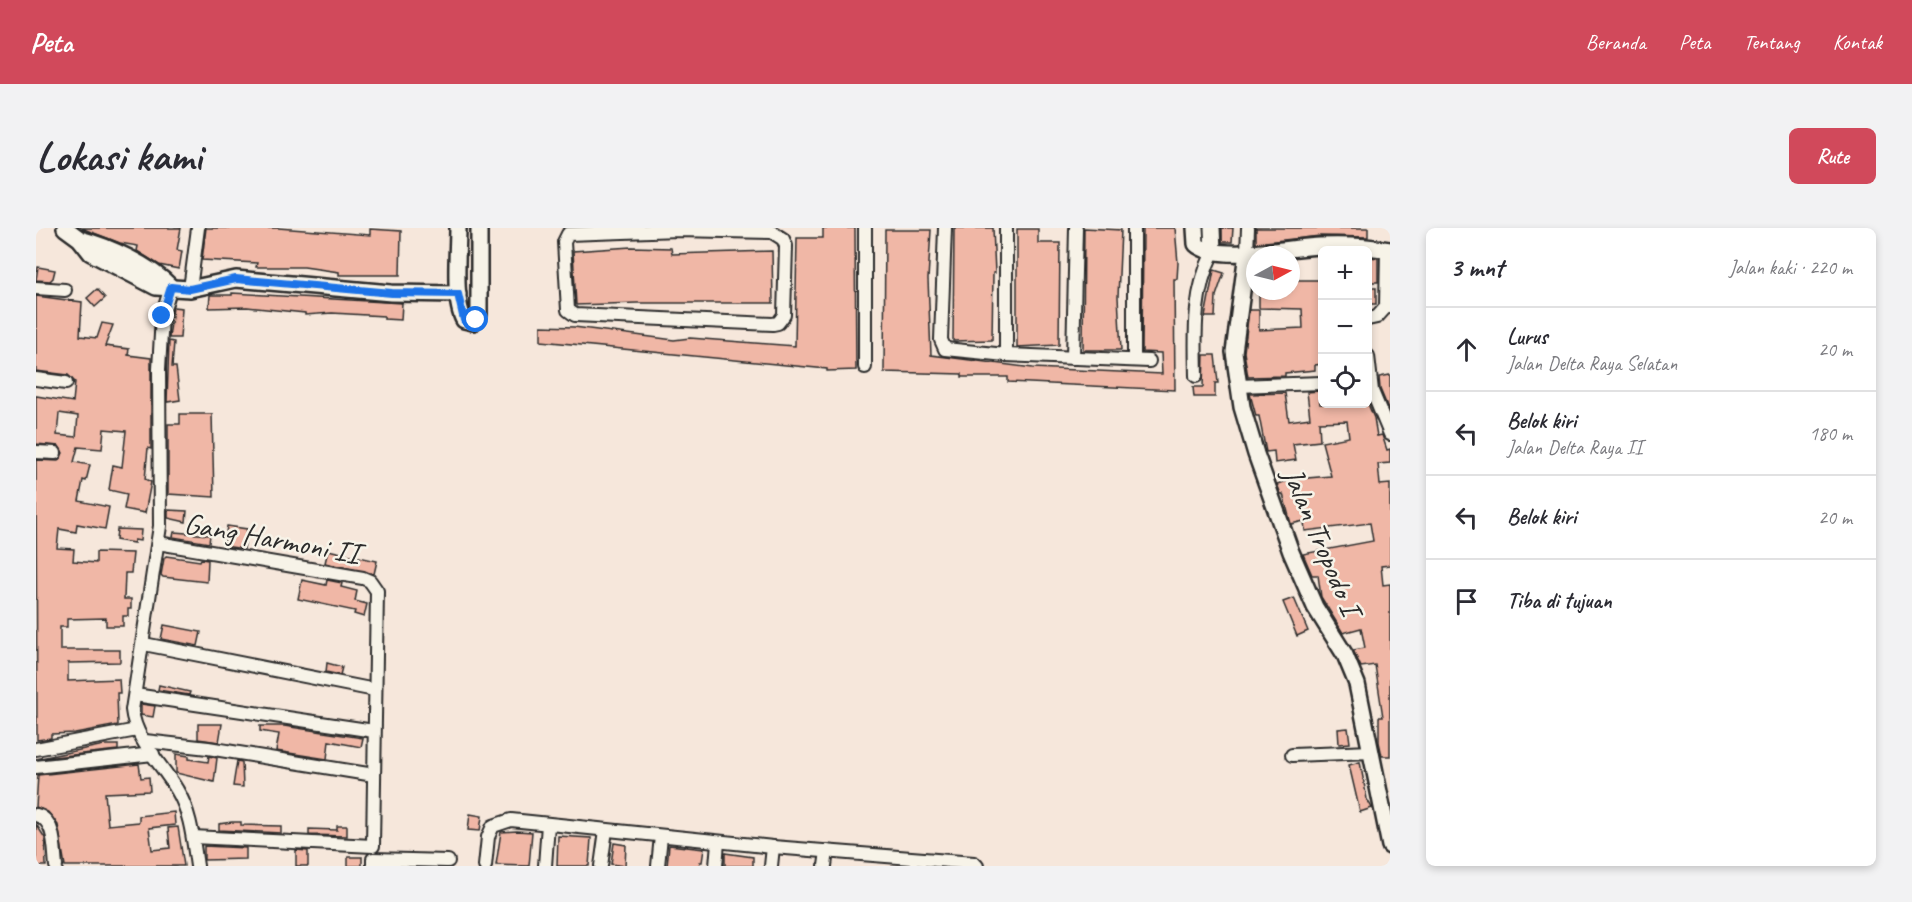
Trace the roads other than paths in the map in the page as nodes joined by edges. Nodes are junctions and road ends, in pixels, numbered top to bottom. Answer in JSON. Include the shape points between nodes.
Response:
{"nodes":[{"id":1,"x":66,"y":228,"type":"edge"},
{"id":2,"x":198,"y":228,"type":"edge"},
{"id":3,"x":458,"y":228,"type":"edge"},
{"id":4,"x":479,"y":228,"type":"edge"},
{"id":5,"x":865,"y":228,"type":"edge"},
{"id":6,"x":945,"y":228,"type":"edge"},
{"id":7,"x":1006,"y":228,"type":"edge"},
{"id":8,"x":1076,"y":228,"type":"edge"},
{"id":9,"x":1134,"y":228,"type":"edge"},
{"id":10,"x":1195,"y":228,"type":"edge"},
{"id":11,"x":1212,"y":228,"type":"edge"},
{"id":12,"x":1248,"y":228,"type":"edge"},
{"id":13,"x":678,"y":229,"type":"edge"},
{"id":14,"x":691,"y":229,"type":"edge"},
{"id":15,"x":1247,"y":246,"type":"edge"},
{"id":16,"x":1300,"y":248,"type":"edge"},
{"id":17,"x":1389,"y":249,"type":"edge"},
{"id":18,"x":1213,"y":252,"type":"junction"},
{"id":19,"x":1246,"y":253,"type":"edge"},
{"id":20,"x":1246,"y":261,"type":"edge"},
{"id":21,"x":171,"y":287,"type":"junction"},
{"id":22,"x":36,"y":288,"type":"edge"},
{"id":23,"x":190,"y":289,"type":"junction"},
{"id":24,"x":65,"y":290,"type":"dead end"},
{"id":25,"x":458,"y":294,"type":"junction"},
{"id":26,"x":1372,"y":318,"type":"edge"},
{"id":27,"x":1006,"y":355,"type":"junction"},
{"id":28,"x":1073,"y":358,"type":"junction"},
{"id":29,"x":1134,"y":360,"type":"junction"},
{"id":30,"x":1149,"y":362,"type":"dead end"},
{"id":31,"x":865,"y":367,"type":"dead end"},
{"id":32,"x":1196,"y":376,"type":"dead end"},
{"id":33,"x":36,"y":379,"type":"edge"},
{"id":34,"x":1318,"y":382,"type":"edge"},
{"id":35,"x":66,"y":383,"type":"dead end"},
{"id":36,"x":1238,"y":386,"type":"junction"},
{"id":37,"x":1372,"y":389,"type":"edge"},
{"id":38,"x":1390,"y":434,"type":"edge"},
{"id":39,"x":36,"y":452,"type":"edge"},
{"id":40,"x":55,"y":453,"type":"dead end"},
{"id":41,"x":158,"y":543,"type":"junction"},
{"id":42,"x":144,"y":644,"type":"junction"},
{"id":43,"x":375,"y":690,"type":"junction"},
{"id":44,"x":135,"y":695,"type":"junction"},
{"id":45,"x":137,"y":730,"type":"junction"},
{"id":46,"x":374,"y":730,"type":"junction"},
{"id":47,"x":145,"y":741,"type":"junction"},
{"id":48,"x":36,"y":749,"type":"edge"},
{"id":49,"x":1372,"y":752,"type":"junction"},
{"id":50,"x":153,"y":754,"type":"junction"},
{"id":51,"x":1292,"y":755,"type":"dead end"},
{"id":52,"x":36,"y":767,"type":"edge"},
{"id":53,"x":374,"y":775,"type":"junction"},
{"id":54,"x":36,"y":815,"type":"edge"},
{"id":55,"x":548,"y":824,"type":"junction"},
{"id":56,"x":606,"y":830,"type":"junction"},
{"id":57,"x":661,"y":836,"type":"junction"},
{"id":58,"x":193,"y":837,"type":"junction"},
{"id":59,"x":718,"y":842,"type":"junction"},
{"id":60,"x":1390,"y":846,"type":"edge"},
{"id":61,"x":773,"y":847,"type":"junction"},
{"id":62,"x":826,"y":851,"type":"junction"},
{"id":63,"x":883,"y":860,"type":"edge"},
{"id":64,"x":448,"y":861,"type":"dead end"},
{"id":65,"x":947,"y":863,"type":"edge"},
{"id":66,"x":56,"y":866,"type":"edge"},
{"id":67,"x":197,"y":866,"type":"edge"},
{"id":68,"x":373,"y":866,"type":"edge"},
{"id":69,"x":485,"y":866,"type":"edge"},
{"id":70,"x":545,"y":866,"type":"edge"},
{"id":71,"x":602,"y":866,"type":"edge"},
{"id":72,"x":658,"y":866,"type":"edge"},
{"id":73,"x":716,"y":866,"type":"edge"},
{"id":74,"x":771,"y":866,"type":"edge"},
{"id":75,"x":825,"y":866,"type":"edge"},
{"id":76,"x":977,"y":866,"type":"edge"}],
"edges":[{"from":1,"to":21,"type":"street","via":[[80,239],[96,243],[161,277]]},
{"from":2,"to":23,"type":"street"},
{"from":3,"to":25,"type":"street"},
{"from":4,"to":25,"type":"street","via":[[476,320],[464,320]]},
{"from":5,"to":31,"type":"street"},
{"from":6,"to":27,"type":"street","via":[[942,345],[950,351]]},
{"from":7,"to":27,"type":"street"},
{"from":8,"to":28,"type":"street"},
{"from":9,"to":29,"type":"street"},
{"from":10,"to":18,"type":"street","via":[[1196,244]]},
{"from":11,"to":18,"type":"street"},
{"from":12,"to":15,"type":"street"},
{"from":13,"to":14,"type":"street"},
{"from":13,"to":14,"type":"street","via":[[568,234],[564,242],[568,310],[587,316],[772,324],[781,320],[786,246],[783,239],[772,232]]},
{"from":16,"to":17,"type":"street"},
{"from":17,"to":26,"type":"street","via":[[1386,307]]},
{"from":18,"to":19,"type":"street"},
{"from":18,"to":32,"type":"street","via":[[1203,271],[1197,300]]},
{"from":20,"to":36,"type":"street","name":"Jalan Tropodo I","via":[[1234,352]]},
{"from":21,"to":23,"type":"street"},
{"from":21,"to":41,"type":"street","via":[[162,316],[159,369]]},
{"from":22,"to":24,"type":"street"},
{"from":23,"to":25,"type":"street","via":[[236,279],[392,293]]},
{"from":27,"to":28,"type":"street"},
{"from":28,"to":29,"type":"street"},
{"from":29,"to":30,"type":"street"},
{"from":33,"to":35,"type":"street"},
{"from":34,"to":36,"type":"street"},
{"from":36,"to":49,"type":"street","name":"Jalan Tropodo I","via":[[1256,454],[1291,552],[1315,607],[1351,669]]},
{"from":37,"to":38,"type":"street"},
{"from":39,"to":40,"type":"street"},
{"from":41,"to":42,"type":"street"},
{"from":41,"to":43,"type":"street","name":"Gang Harmoni II","via":[[370,580],[377,591]]},
{"from":42,"to":43,"type":"street"},
{"from":42,"to":44,"type":"street"},
{"from":43,"to":46,"type":"street","name":"Gang Harmoni II"},
{"from":44,"to":45,"type":"street","via":[[132,710]]},
{"from":44,"to":46,"type":"street"},
{"from":45,"to":47,"type":"street"},
{"from":45,"to":48,"type":"street"},
{"from":46,"to":53,"type":"street","name":"Gang Harmoni II"},
{"from":47,"to":50,"type":"street"},
{"from":47,"to":53,"type":"street"},
{"from":49,"to":51,"type":"street"},
{"from":49,"to":60,"type":"street","name":"Jalan Tropodo I"},
{"from":50,"to":52,"type":"street"},
{"from":50,"to":58,"type":"street","via":[[181,798]]},
{"from":53,"to":58,"type":"street","name":"Gang Harmoni II","via":[[373,846]]},
{"from":54,"to":66,"type":"street","via":[[49,825]]},
{"from":55,"to":56,"type":"street"},
{"from":55,"to":69,"type":"street","via":[[511,820],[493,826]]},
{"from":55,"to":70,"type":"street"},
{"from":56,"to":57,"type":"street"},
{"from":56,"to":71,"type":"street"},
{"from":57,"to":59,"type":"street"},
{"from":57,"to":72,"type":"street"},
{"from":58,"to":67,"type":"street"},
{"from":59,"to":61,"type":"street"},
{"from":59,"to":73,"type":"street"},
{"from":61,"to":62,"type":"street"},
{"from":61,"to":74,"type":"street"},
{"from":62,"to":63,"type":"street"},
{"from":62,"to":75,"type":"street"},
{"from":63,"to":65,"type":"street"},
{"from":64,"to":68,"type":"street","via":[[373,860]]},
{"from":65,"to":76,"type":"street"}]}
